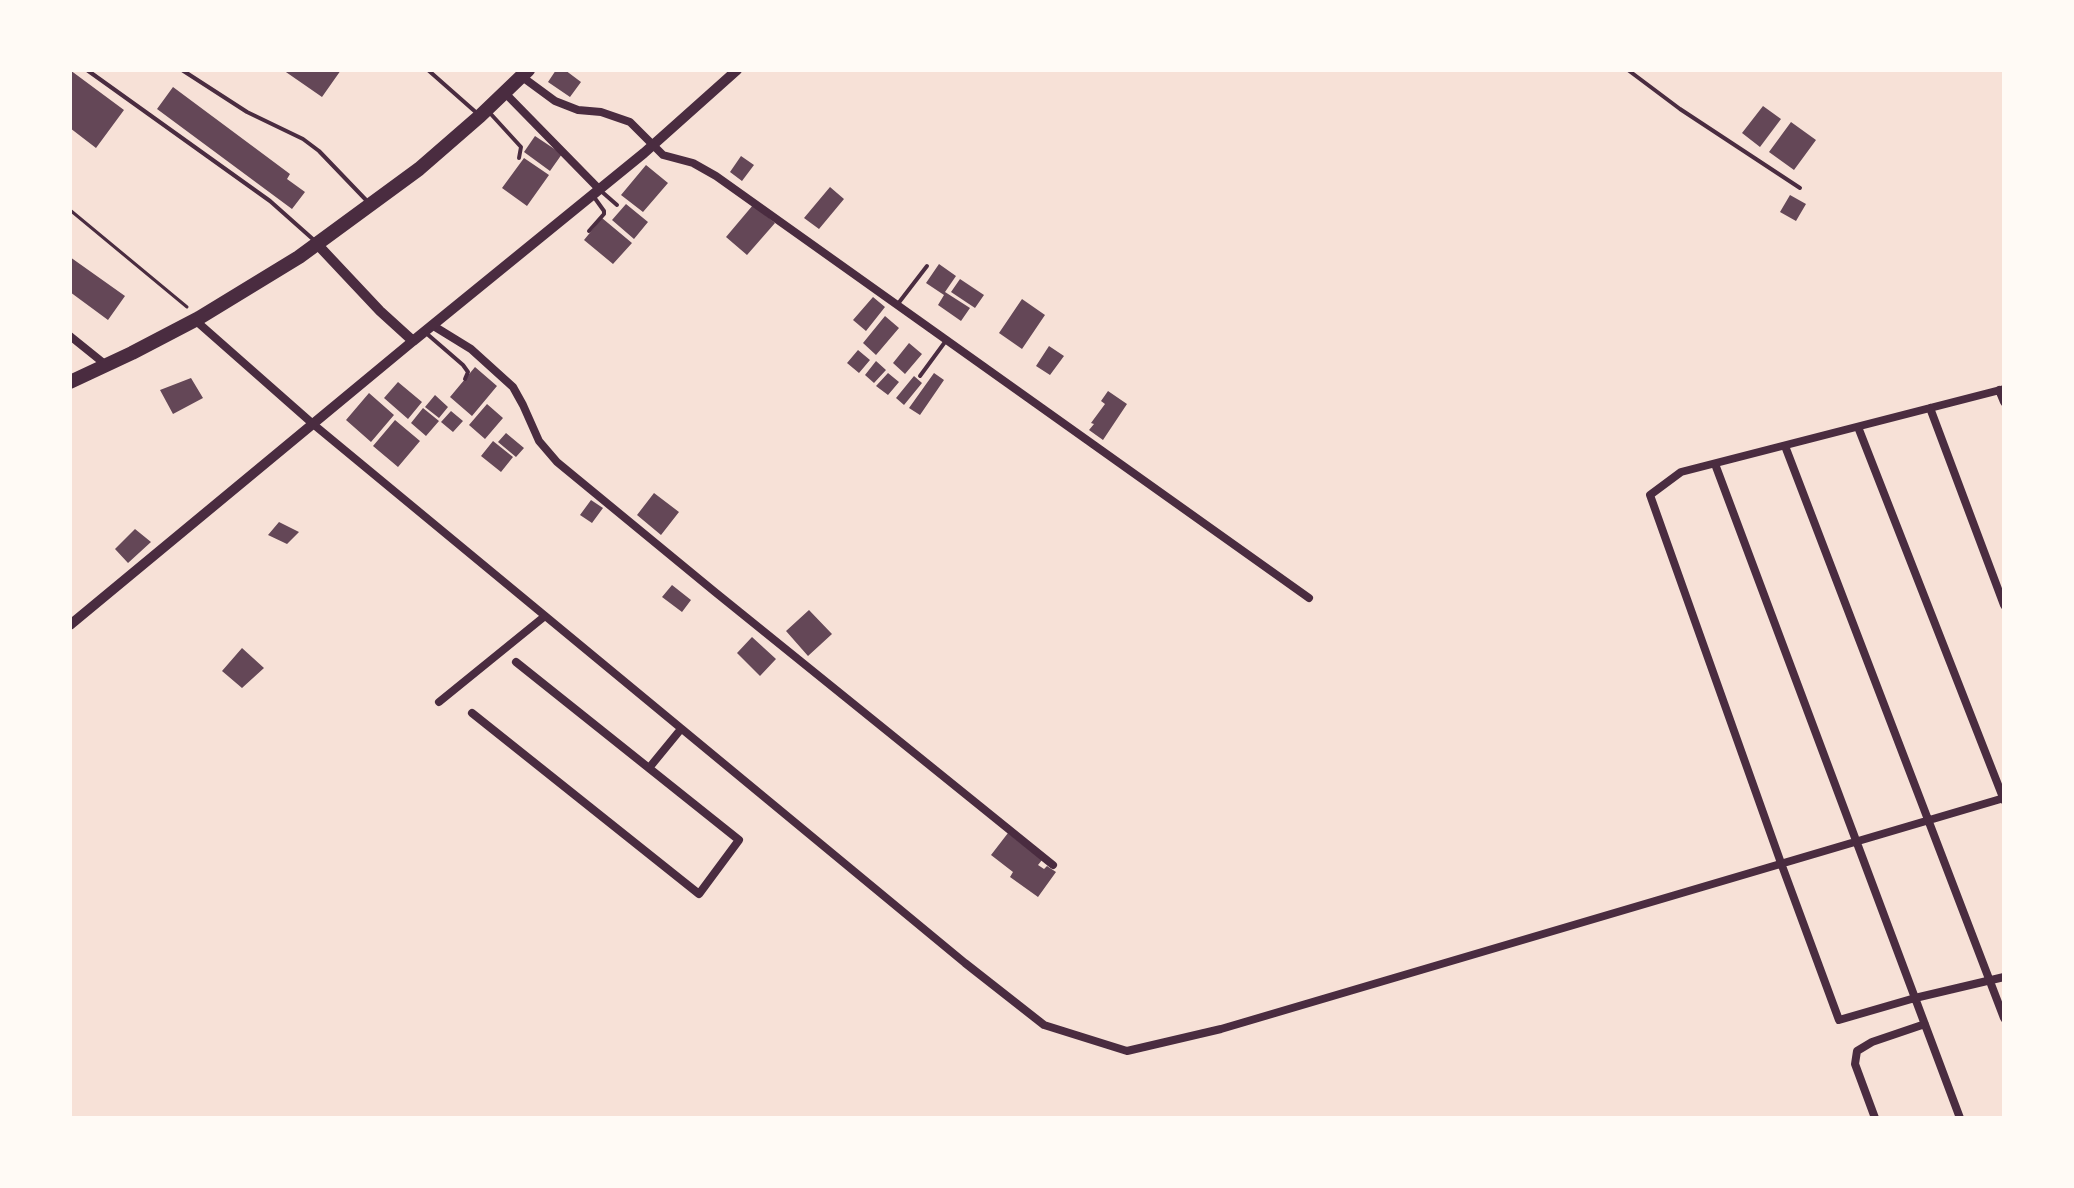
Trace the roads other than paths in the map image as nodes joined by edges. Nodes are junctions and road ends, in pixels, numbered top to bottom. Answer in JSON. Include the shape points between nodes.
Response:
{"nodes":[{"id":1,"x":87,"y":70,"type":"edge"},
{"id":2,"x":182,"y":70,"type":"edge"},
{"id":3,"x":428,"y":70,"type":"edge"},
{"id":4,"x":737,"y":70,"type":"edge"},
{"id":5,"x":1628,"y":70,"type":"edge"},
{"id":6,"x":525,"y":73,"type":"edge"},
{"id":7,"x":505,"y":93,"type":"junction"},
{"id":8,"x":484,"y":113,"type":"junction"},
{"id":9,"x":653,"y":145,"type":"junction"},
{"id":10,"x":519,"y":158,"type":"dead end"},
{"id":11,"x":1800,"y":188,"type":"dead end"},
{"id":12,"x":595,"y":192,"type":"junction"},
{"id":13,"x":617,"y":205,"type":"dead end"},
{"id":14,"x":371,"y":206,"type":"junction"},
{"id":15,"x":589,"y":231,"type":"dead end"},
{"id":16,"x":317,"y":244,"type":"junction"},
{"id":17,"x":927,"y":266,"type":"dead end"},
{"id":18,"x":897,"y":305,"type":"junction"},
{"id":19,"x":197,"y":319,"type":"junction"},
{"id":20,"x":428,"y":328,"type":"junction"},
{"id":21,"x":70,"y":336,"type":"edge"},
{"id":22,"x":946,"y":340,"type":"junction"},
{"id":23,"x":413,"y":341,"type":"junction"},
{"id":24,"x":106,"y":365,"type":"junction"},
{"id":25,"x":920,"y":376,"type":"dead end"},
{"id":26,"x":465,"y":379,"type":"dead end"},
{"id":27,"x":70,"y":382,"type":"edge"},
{"id":28,"x":2002,"y":389,"type":"edge"},
{"id":29,"x":2004,"y":402,"type":"edge"},
{"id":30,"x":1930,"y":408,"type":"junction"},
{"id":31,"x":313,"y":424,"type":"junction"},
{"id":32,"x":1858,"y":427,"type":"junction"},
{"id":33,"x":1785,"y":446,"type":"junction"},
{"id":34,"x":1715,"y":464,"type":"junction"},
{"id":35,"x":1309,"y":598,"type":"dead end"},
{"id":36,"x":2004,"y":605,"type":"edge"},
{"id":37,"x":545,"y":616,"type":"junction"},
{"id":38,"x":70,"y":625,"type":"edge"},
{"id":39,"x":516,"y":662,"type":"dead end"},
{"id":40,"x":439,"y":702,"type":"dead end"},
{"id":41,"x":472,"y":713,"type":"dead end"},
{"id":42,"x":681,"y":729,"type":"junction"},
{"id":43,"x":649,"y":768,"type":"junction"},
{"id":44,"x":2004,"y":799,"type":"edge"},
{"id":45,"x":1929,"y":820,"type":"junction"},
{"id":46,"x":1857,"y":841,"type":"junction"},
{"id":47,"x":1781,"y":863,"type":"junction"},
{"id":48,"x":1053,"y":865,"type":"dead end"},
{"id":49,"x":2004,"y":977,"type":"edge"},
{"id":50,"x":1989,"y":980,"type":"junction"},
{"id":51,"x":1915,"y":998,"type":"junction"},
{"id":52,"x":2004,"y":1018,"type":"edge"},
{"id":53,"x":1925,"y":1024,"type":"junction"},
{"id":54,"x":1875,"y":1118,"type":"edge"},
{"id":55,"x":1960,"y":1118,"type":"edge"}],
"edges":[{"from":1,"to":16,"type":"lane","via":[[270,201]]},
{"from":2,"to":14,"type":"lane","via":[[247,112],[303,139]]},
{"from":3,"to":8,"type":"lane"},
{"from":4,"to":9,"type":"street"},
{"from":5,"to":11,"type":"lane"},
{"from":6,"to":7,"type":"highway"},
{"from":6,"to":9,"type":"street","via":[[555,101],[630,122]]},
{"from":7,"to":8,"type":"highway"},
{"from":7,"to":12,"type":"street"},
{"from":8,"to":10,"type":"lane","via":[[521,147]]},
{"from":8,"to":14,"type":"highway"},
{"from":9,"to":12,"type":"street"},
{"from":9,"to":18,"type":"street","via":[[663,155],[716,176]]},
{"from":12,"to":13,"type":"lane"},
{"from":12,"to":15,"type":"lane","via":[[604,211]]},
{"from":12,"to":20,"type":"street"},
{"from":14,"to":16,"type":"highway"},
{"from":16,"to":19,"type":"highway"},
{"from":16,"to":23,"type":"street"},
{"from":17,"to":18,"type":"lane"},
{"from":18,"to":22,"type":"street"},
{"from":19,"to":24,"type":"highway"},
{"from":19,"to":31,"type":"street"},
{"from":20,"to":23,"type":"street"},
{"from":20,"to":26,"type":"lane","via":[[463,365]]},
{"from":20,"to":48,"type":"street","via":[[471,349],[513,387],[539,441],[557,462]]},
{"from":21,"to":24,"type":"street"},
{"from":22,"to":25,"type":"lane"},
{"from":22,"to":35,"type":"street"},
{"from":23,"to":31,"type":"street"},
{"from":24,"to":27,"type":"highway"},
{"from":28,"to":29,"type":"street"},
{"from":28,"to":30,"type":"street"},
{"from":30,"to":32,"type":"street"},
{"from":30,"to":36,"type":"street"},
{"from":31,"to":37,"type":"street"},
{"from":31,"to":38,"type":"street"},
{"from":32,"to":33,"type":"street"},
{"from":32,"to":44,"type":"street"},
{"from":33,"to":34,"type":"street"},
{"from":33,"to":45,"type":"street"},
{"from":34,"to":46,"type":"street"},
{"from":34,"to":47,"type":"street","via":[[1681,472],[1650,495]]},
{"from":37,"to":40,"type":"street"},
{"from":37,"to":42,"type":"street"},
{"from":39,"to":43,"type":"street"},
{"from":41,"to":43,"type":"street","via":[[699,894],[739,840]]},
{"from":42,"to":43,"type":"street"},
{"from":42,"to":47,"type":"street","via":[[1044,1025],[1127,1051],[1221,1029]]},
{"from":44,"to":45,"type":"street"},
{"from":45,"to":46,"type":"street"},
{"from":45,"to":50,"type":"street"},
{"from":46,"to":47,"type":"street"},
{"from":46,"to":51,"type":"street"},
{"from":47,"to":51,"type":"street","via":[[1839,1020]]},
{"from":49,"to":50,"type":"street"},
{"from":50,"to":51,"type":"street"},
{"from":50,"to":52,"type":"street"},
{"from":51,"to":53,"type":"street"},
{"from":53,"to":54,"type":"street","via":[[1857,1051],[1855,1064]]},
{"from":53,"to":55,"type":"street"}]}
